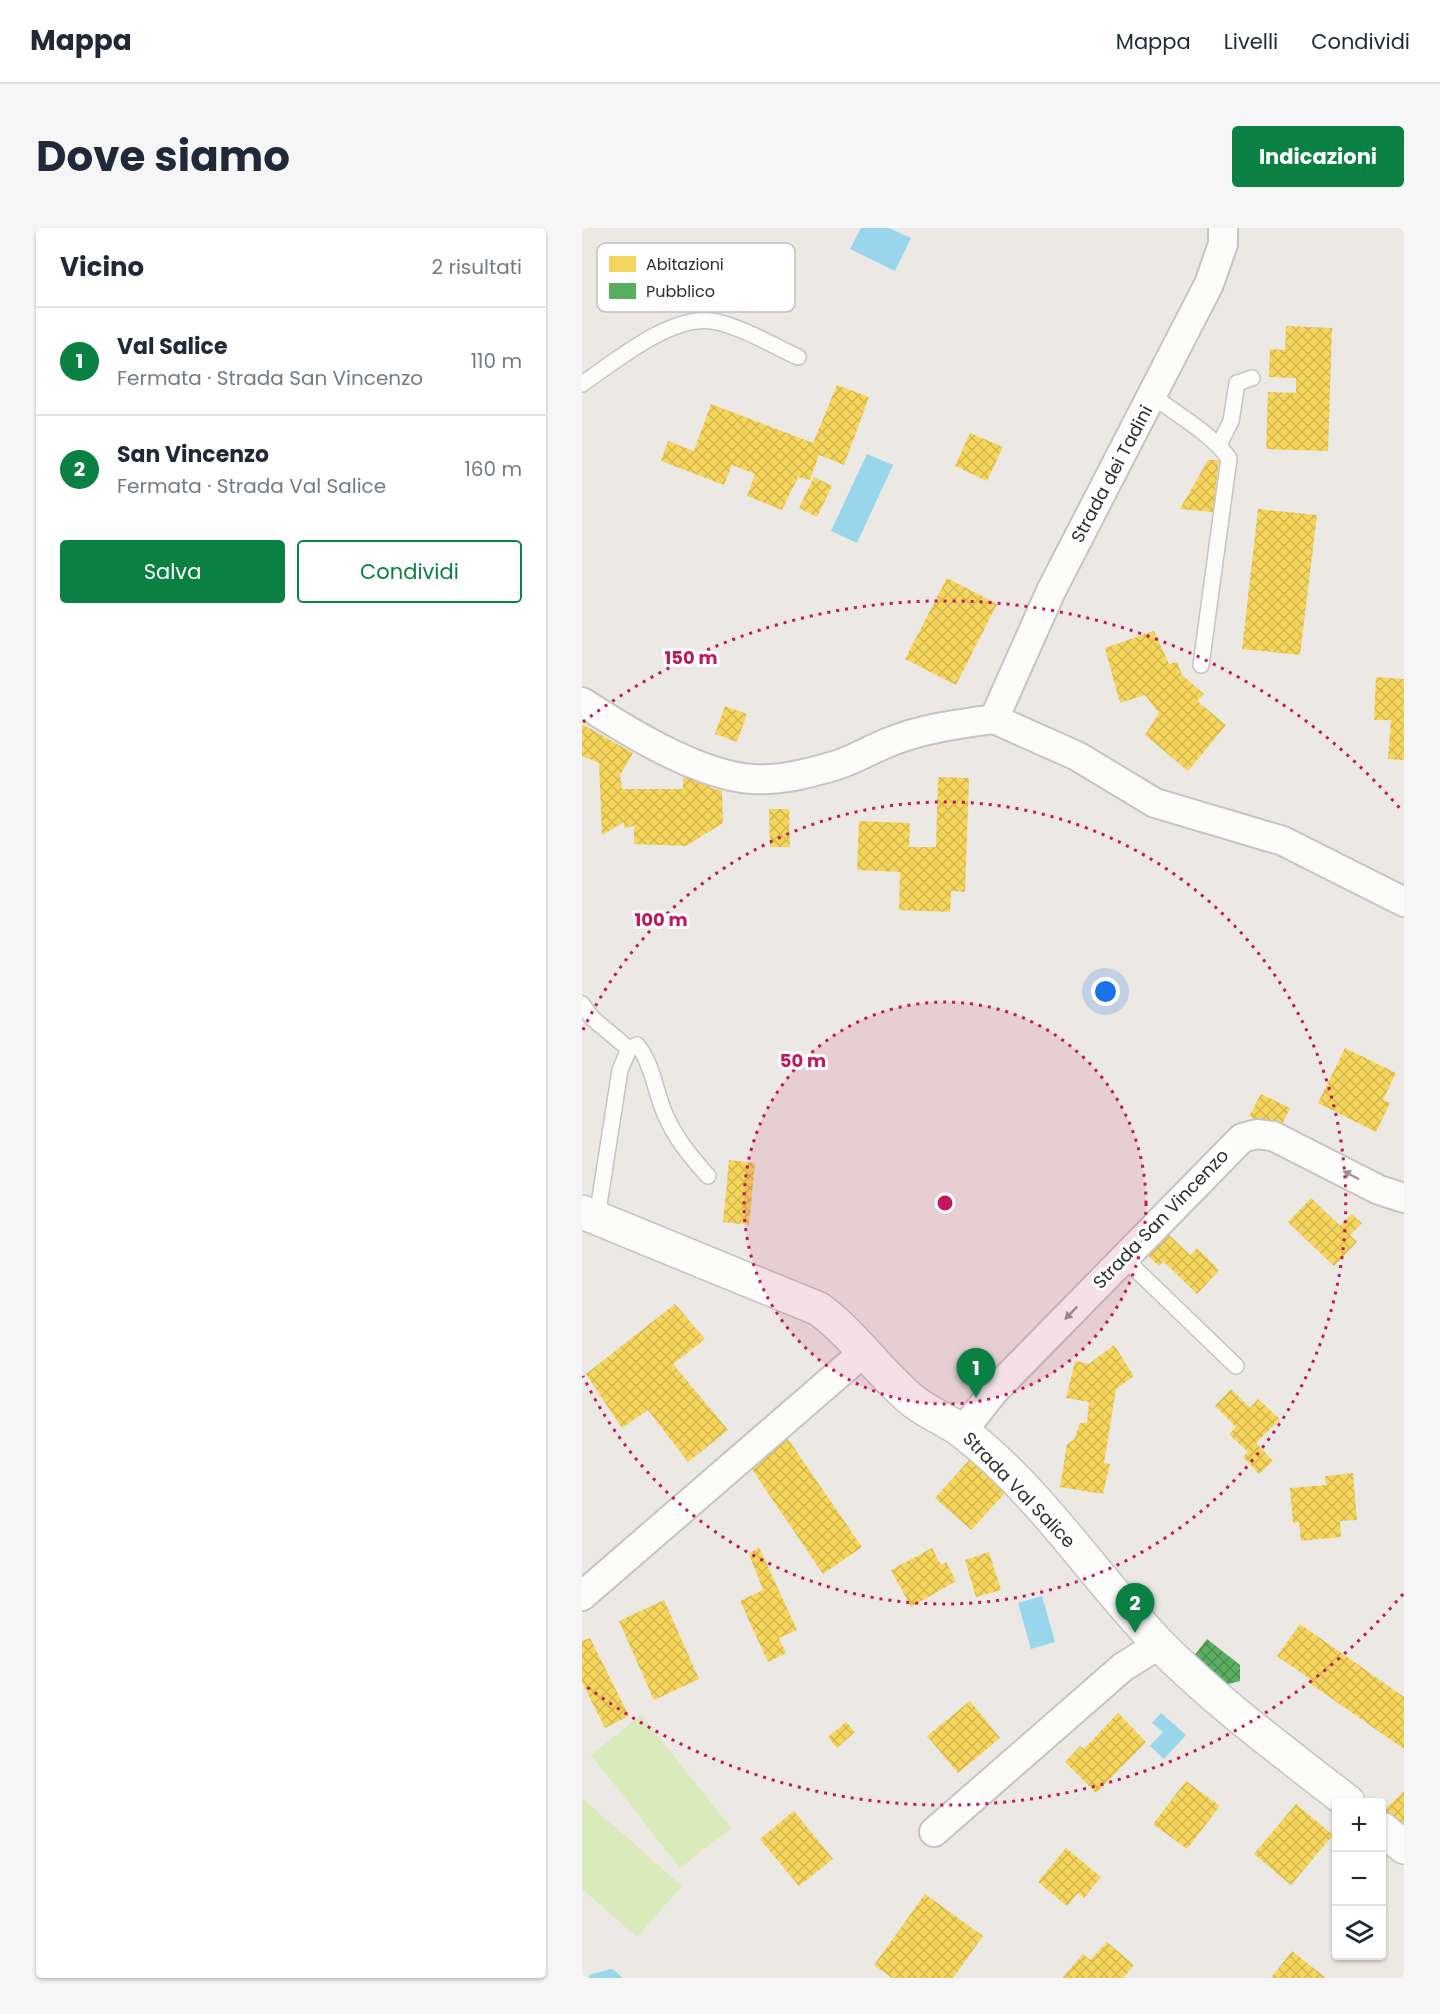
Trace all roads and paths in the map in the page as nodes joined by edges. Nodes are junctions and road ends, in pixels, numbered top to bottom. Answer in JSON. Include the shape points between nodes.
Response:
{"nodes":[{"id":1,"x":1223,"y":228,"type":"edge"},
{"id":2,"x":798,"y":357,"type":"dead end"},
{"id":3,"x":1252,"y":378,"type":"dead end"},
{"id":4,"x":582,"y":384,"type":"edge"},
{"id":5,"x":1153,"y":396,"type":"junction"},
{"id":6,"x":1220,"y":445,"type":"junction"},
{"id":7,"x":1201,"y":665,"type":"dead end"},
{"id":8,"x":582,"y":702,"type":"edge"},
{"id":9,"x":994,"y":719,"type":"junction"},
{"id":10,"x":1404,"y":902,"type":"edge"},
{"id":11,"x":582,"y":1004,"type":"edge"},
{"id":12,"x":629,"y":1049,"type":"junction"},
{"id":13,"x":708,"y":1176,"type":"dead end"},
{"id":14,"x":1404,"y":1198,"type":"edge"},
{"id":15,"x":589,"y":1214,"type":"edge"},
{"id":16,"x":1124,"y":1258,"type":"junction"},
{"id":17,"x":865,"y":1351,"type":"junction"},
{"id":18,"x":1236,"y":1366,"type":"dead end"},
{"id":19,"x":962,"y":1432,"type":"junction"},
{"id":20,"x":582,"y":1596,"type":"edge"},
{"id":21,"x":1160,"y":1644,"type":"junction"},
{"id":22,"x":1342,"y":1798,"type":"edge"},
{"id":23,"x":934,"y":1832,"type":"dead end"},
{"id":24,"x":1386,"y":1832,"type":"edge"},
{"id":25,"x":1404,"y":1847,"type":"edge"}],
"edges":[{"from":1,"to":5,"type":"street","name":"Strada dei Tadini","via":[[1223,244],[1209,284]]},
{"from":2,"to":4,"type":"lane","via":[[727,326],[696,320],[671,327]]},
{"from":3,"to":6,"type":"lane","via":[[1237,383],[1231,421]]},
{"from":5,"to":6,"type":"lane"},
{"from":5,"to":9,"type":"street","name":"Strada dei Tadini","via":[[1051,591]]},
{"from":6,"to":7,"type":"lane","via":[[1229,458]]},
{"from":8,"to":9,"type":"street","via":[[664,749],[720,774],[751,779],[783,779],[839,765],[893,740],[947,725]]},
{"from":9,"to":10,"type":"street","via":[[1077,756],[1155,803],[1283,841]]},
{"from":11,"to":12,"type":"lane","via":[[592,1018]]},
{"from":12,"to":13,"type":"lane","via":[[637,1045],[644,1054],[674,1134]]},
{"from":12,"to":15,"type":"lane","via":[[620,1070]]},
{"from":14,"to":16,"type":"street","name":"Strada San Vincenzo","one_way":true,"via":[[1379,1190],[1273,1136],[1257,1134],[1242,1138],[1225,1152]]},
{"from":15,"to":17,"type":"street","name":"Strada Val Salice","via":[[819,1309]]},
{"from":16,"to":18,"type":"lane"},
{"from":16,"to":19,"type":"street","name":"Strada San Vincenzo","one_way":true,"via":[[994,1391]]},
{"from":17,"to":19,"type":"street","name":"Strada Val Salice","via":[[914,1402]]},
{"from":17,"to":20,"type":"street"},
{"from":19,"to":21,"type":"street","name":"Strada Val Salice","via":[[1038,1505]]},
{"from":21,"to":22,"type":"street","name":"Strada Val Salice","via":[[1222,1702]]},
{"from":21,"to":23,"type":"street","via":[[1123,1667]]},
{"from":24,"to":25,"type":"street"}]}
